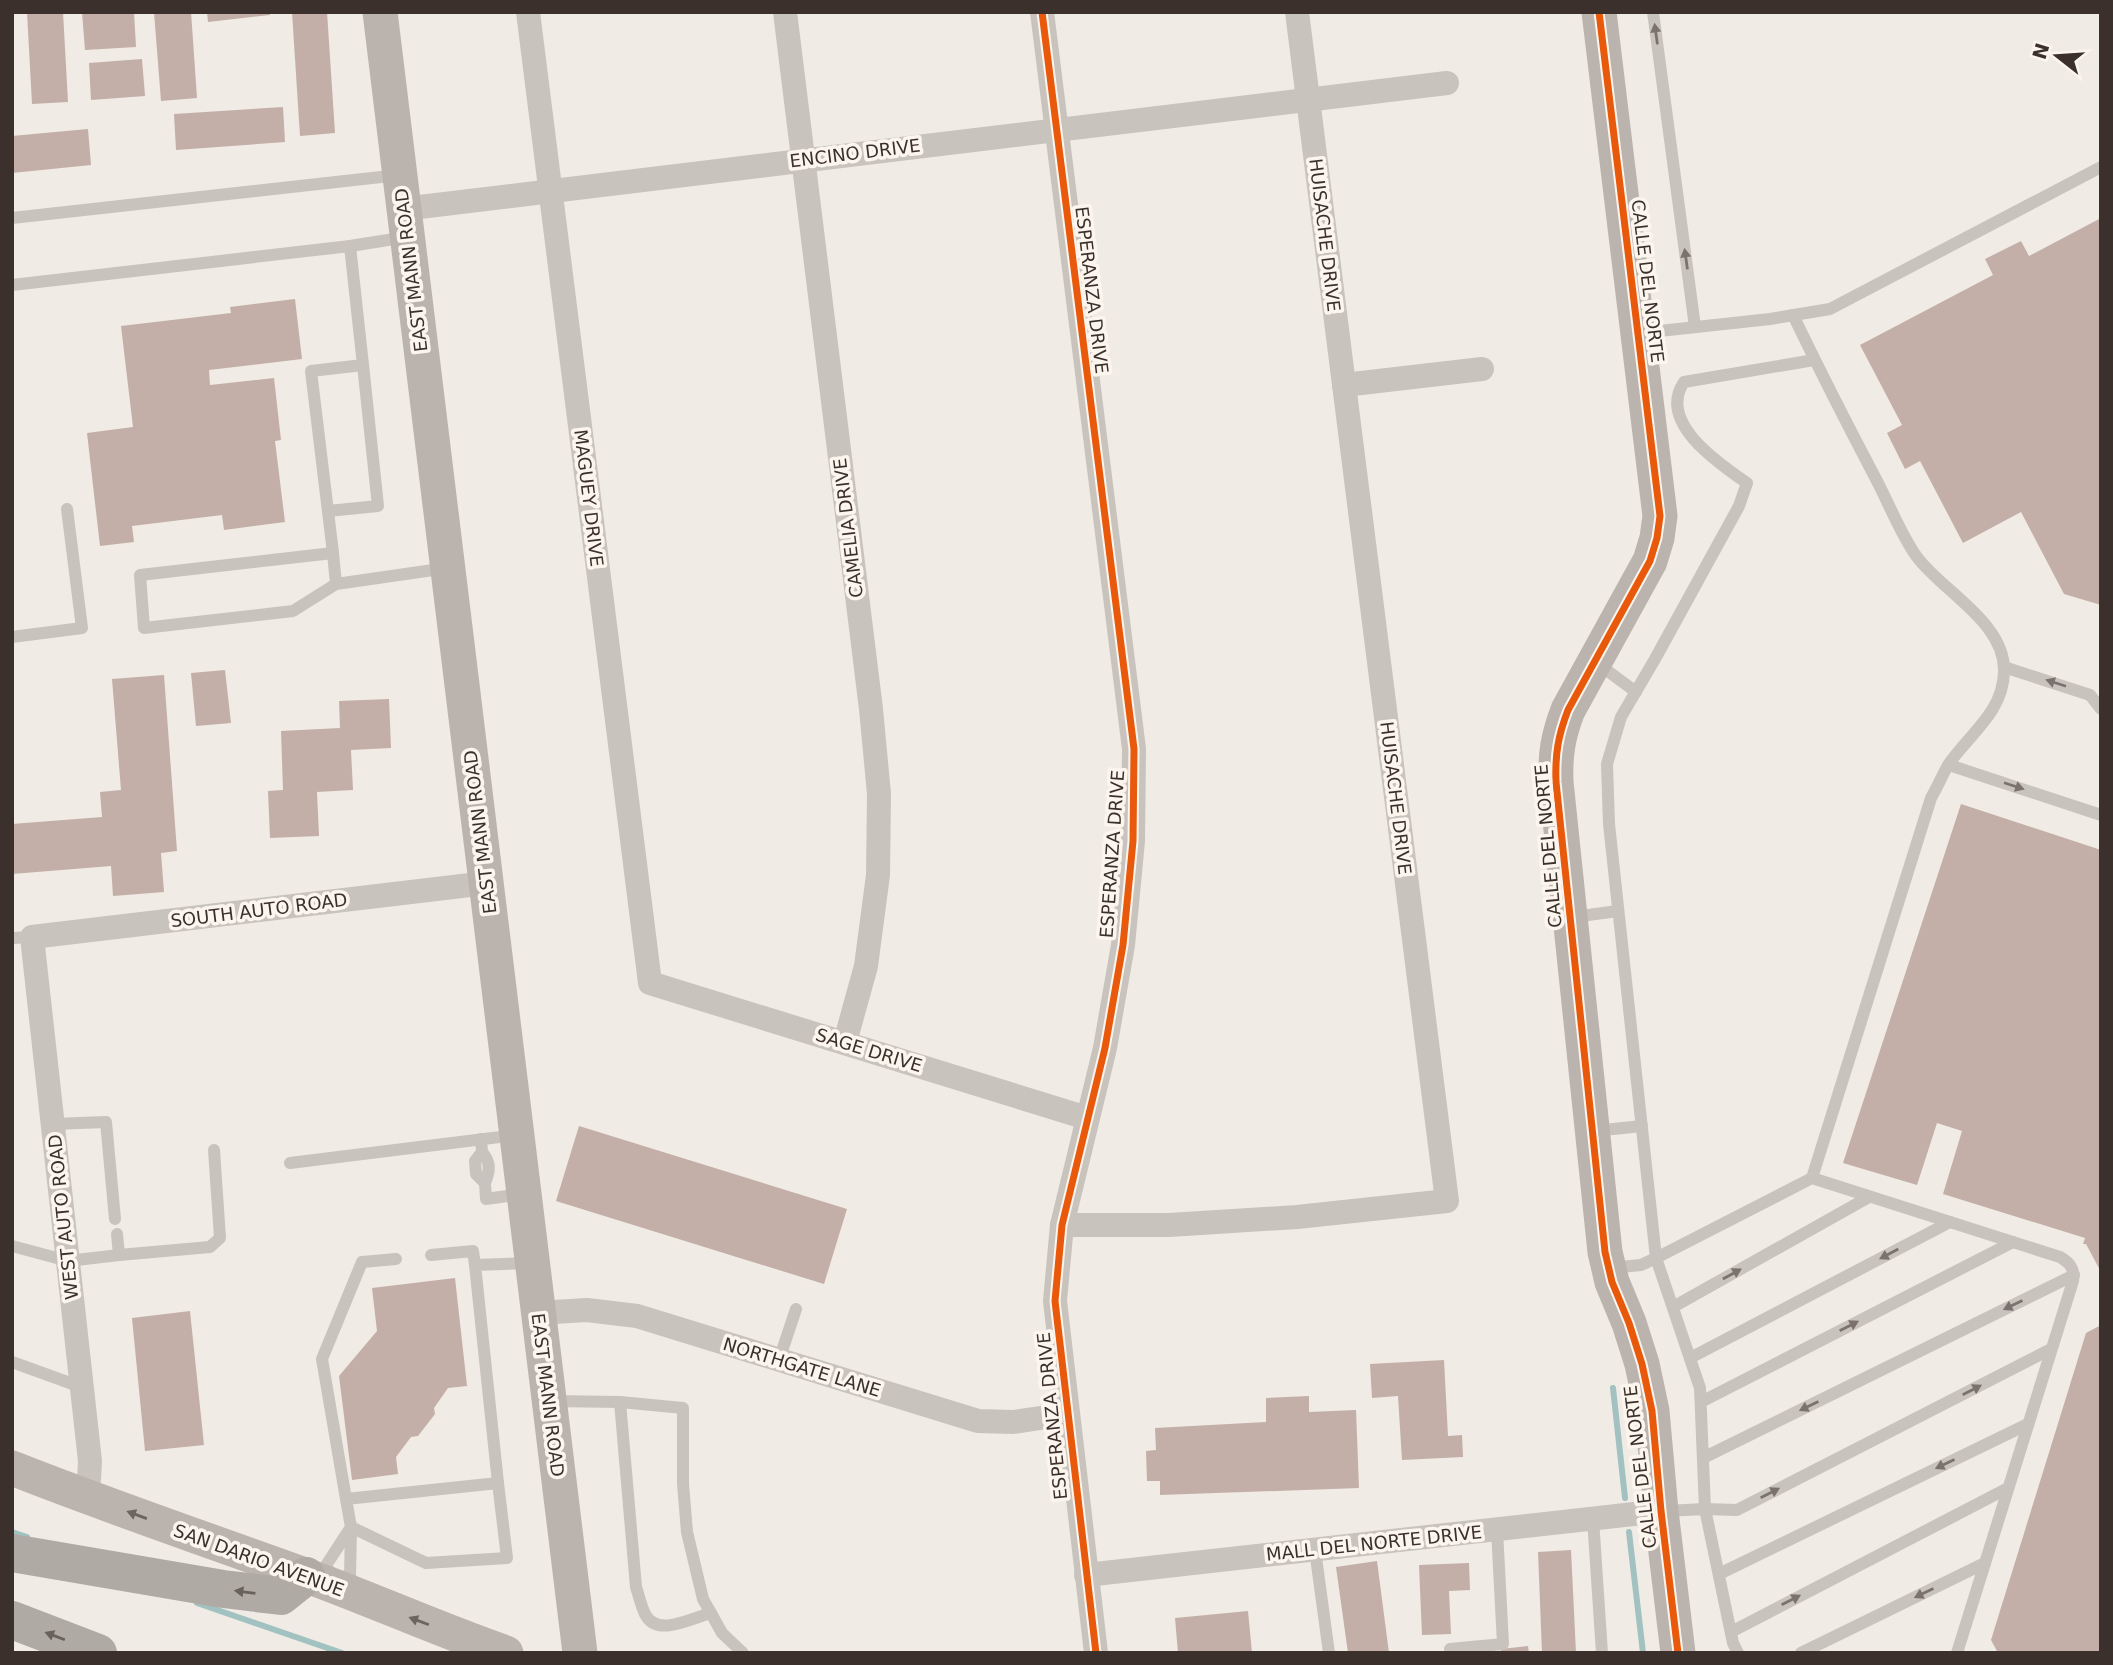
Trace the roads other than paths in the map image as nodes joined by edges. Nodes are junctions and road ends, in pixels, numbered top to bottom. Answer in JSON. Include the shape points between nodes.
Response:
{"nodes":[{"id":1,"x":380,"y":12,"type":"edge"},
{"id":2,"x":528,"y":12,"type":"edge"},
{"id":3,"x":785,"y":12,"type":"edge"},
{"id":4,"x":1042,"y":12,"type":"edge"},
{"id":5,"x":1297,"y":12,"type":"edge"},
{"id":6,"x":1599,"y":12,"type":"edge"},
{"id":7,"x":1653,"y":12,"type":"edge"},
{"id":8,"x":1447,"y":83,"type":"dead end"},
{"id":9,"x":1307,"y":98,"type":"junction"},
{"id":10,"x":1056,"y":129,"type":"junction"},
{"id":11,"x":803,"y":160,"type":"junction"},
{"id":12,"x":2101,"y":167,"type":"edge"},
{"id":13,"x":550,"y":190,"type":"junction"},
{"id":14,"x":403,"y":207,"type":"junction"},
{"id":15,"x":12,"y":218,"type":"edge"},
{"id":16,"x":350,"y":246,"type":"junction"},
{"id":17,"x":12,"y":285,"type":"edge"},
{"id":18,"x":1793,"y":315,"type":"junction"},
{"id":19,"x":1695,"y":327,"type":"junction"},
{"id":20,"x":1639,"y":333,"type":"junction"},
{"id":21,"x":1814,"y":360,"type":"junction"},
{"id":22,"x":363,"y":365,"type":"junction"},
{"id":23,"x":1482,"y":369,"type":"dead end"},
{"id":24,"x":1344,"y":385,"type":"junction"},
{"id":25,"x":68,"y":509,"type":"dead end"},
{"id":26,"x":328,"y":511,"type":"junction"},
{"id":27,"x":333,"y":553,"type":"junction"},
{"id":28,"x":448,"y":568,"type":"junction"},
{"id":29,"x":336,"y":584,"type":"junction"},
{"id":30,"x":12,"y":637,"type":"edge"},
{"id":31,"x":1595,"y":661,"type":"junction"},
{"id":32,"x":2004,"y":667,"type":"junction"},
{"id":33,"x":1636,"y":692,"type":"junction"},
{"id":34,"x":2101,"y":709,"type":"edge"},
{"id":35,"x":1949,"y":765,"type":"junction"},
{"id":36,"x":2101,"y":815,"type":"edge"},
{"id":37,"x":486,"y":883,"type":"junction"},
{"id":38,"x":1618,"y":911,"type":"junction"},
{"id":39,"x":1569,"y":917,"type":"junction"},
{"id":40,"x":22,"y":937,"type":"edge"},
{"id":41,"x":650,"y":983,"type":"joint"},
{"id":42,"x":845,"y":1042,"type":"junction"},
{"id":43,"x":1087,"y":1118,"type":"junction"},
{"id":44,"x":53,"y":1124,"type":"junction"},
{"id":45,"x":1642,"y":1126,"type":"junction"},
{"id":46,"x":1592,"y":1131,"type":"junction"},
{"id":47,"x":516,"y":1135,"type":"junction"},
{"id":48,"x":481,"y":1145,"type":"junction"},
{"id":49,"x":214,"y":1150,"type":"dead end"},
{"id":50,"x":290,"y":1163,"type":"dead end"},
{"id":51,"x":1812,"y":1178,"type":"junction"},
{"id":52,"x":523,"y":1194,"type":"junction"},
{"id":53,"x":1868,"y":1197,"type":"junction"},
{"id":54,"x":115,"y":1219,"type":"dead end"},
{"id":55,"x":1950,"y":1222,"type":"junction"},
{"id":56,"x":1062,"y":1224,"type":"junction"},
{"id":57,"x":117,"y":1234,"type":"dead end"},
{"id":58,"x":2013,"y":1242,"type":"junction"},
{"id":59,"x":12,"y":1246,"type":"edge"},
{"id":60,"x":119,"y":1255,"type":"junction"},
{"id":61,"x":431,"y":1255,"type":"dead end"},
{"id":62,"x":396,"y":1258,"type":"dead end"},
{"id":63,"x":1656,"y":1258,"type":"junction"},
{"id":64,"x":68,"y":1261,"type":"junction"},
{"id":65,"x":531,"y":1263,"type":"junction"},
{"id":66,"x":475,"y":1265,"type":"junction"},
{"id":67,"x":1608,"y":1268,"type":"junction"},
{"id":68,"x":2074,"y":1275,"type":"junction"},
{"id":69,"x":1673,"y":1307,"type":"junction"},
{"id":70,"x":796,"y":1309,"type":"dead end"},
{"id":71,"x":537,"y":1313,"type":"junction"},
{"id":72,"x":2051,"y":1349,"type":"junction"},
{"id":73,"x":1690,"y":1358,"type":"junction"},
{"id":74,"x":779,"y":1360,"type":"junction"},
{"id":75,"x":12,"y":1362,"type":"edge"},
{"id":76,"x":81,"y":1387,"type":"junction"},
{"id":77,"x":548,"y":1401,"type":"junction"},
{"id":78,"x":621,"y":1402,"type":"junction"},
{"id":79,"x":1701,"y":1402,"type":"junction"},
{"id":80,"x":1067,"y":1414,"type":"junction"},
{"id":81,"x":2028,"y":1424,"type":"junction"},
{"id":82,"x":1703,"y":1458,"type":"junction"},
{"id":83,"x":12,"y":1468,"type":"edge"},
{"id":84,"x":498,"y":1483,"type":"junction"},
{"id":85,"x":2008,"y":1488,"type":"junction"},
{"id":86,"x":88,"y":1498,"type":"junction"},
{"id":87,"x":346,"y":1499,"type":"junction"},
{"id":88,"x":1705,"y":1509,"type":"junction"},
{"id":89,"x":1661,"y":1511,"type":"junction"},
{"id":90,"x":1593,"y":1519,"type":"junction"},
{"id":91,"x":351,"y":1527,"type":"junction"},
{"id":92,"x":1497,"y":1530,"type":"junction"},
{"id":93,"x":1315,"y":1550,"type":"junction"},
{"id":94,"x":12,"y":1553,"type":"edge"},
{"id":95,"x":1985,"y":1563,"type":"junction"},
{"id":96,"x":1719,"y":1574,"type":"junction"},
{"id":97,"x":1086,"y":1575,"type":"junction"},
{"id":98,"x":323,"y":1579,"type":"junction"},
{"id":99,"x":710,"y":1612,"type":"junction"},
{"id":100,"x":12,"y":1620,"type":"edge"},
{"id":101,"x":1731,"y":1632,"type":"junction"},
{"id":102,"x":468,"y":1644,"type":"edge"},
{"id":103,"x":1450,"y":1649,"type":"dead end"},
{"id":104,"x":98,"y":1653,"type":"edge"},
{"id":105,"x":506,"y":1653,"type":"edge"},
{"id":106,"x":580,"y":1653,"type":"edge"},
{"id":107,"x":743,"y":1653,"type":"edge"},
{"id":108,"x":1096,"y":1653,"type":"edge"},
{"id":109,"x":1329,"y":1653,"type":"edge"},
{"id":110,"x":1602,"y":1653,"type":"edge"},
{"id":111,"x":1678,"y":1653,"type":"edge"},
{"id":112,"x":1738,"y":1653,"type":"edge"},
{"id":113,"x":1801,"y":1653,"type":"edge"},
{"id":114,"x":1957,"y":1653,"type":"edge"}],
"edges":[{"from":1,"to":14,"type":"street","name":"EAST MANN ROAD"},
{"from":2,"to":13,"type":"street","name":"MAGUEY DRIVE"},
{"from":3,"to":11,"type":"street","name":"CAMELIA DRIVE"},
{"from":4,"to":10,"type":"street","name":"ESPERANZA DRIVE"},
{"from":5,"to":9,"type":"street","name":"HUISACHE DRIVE"},
{"from":6,"to":20,"type":"street","name":"CALLE DEL NORTE"},
{"from":19,"to":7,"type":"lane","one_way":true},
{"from":8,"to":9,"type":"street","name":"ENCINO DRIVE"},
{"from":9,"to":10,"type":"street","name":"ENCINO DRIVE"},
{"from":9,"to":24,"type":"street","name":"HUISACHE DRIVE"},
{"from":10,"to":11,"type":"street","name":"ENCINO DRIVE"},
{"from":10,"to":43,"type":"street","name":"ESPERANZA DRIVE","via":[[1134,749],[1133,841],[1123,945]]},
{"from":11,"to":13,"type":"street","name":"ENCINO DRIVE"},
{"from":11,"to":42,"type":"street","name":"CAMELIA DRIVE","via":[[879,794],[878,875],[866,966]]},
{"from":12,"to":18,"type":"lane","via":[[1830,309]]},
{"from":13,"to":14,"type":"street","name":"ENCINO DRIVE"},
{"from":13,"to":41,"type":"street","name":"MAGUEY DRIVE"},
{"from":14,"to":15,"type":"lane"},
{"from":14,"to":16,"type":"lane"},
{"from":14,"to":28,"type":"street","name":"EAST MANN ROAD"},
{"from":16,"to":17,"type":"lane"},
{"from":16,"to":22,"type":"lane"},
{"from":18,"to":19,"type":"lane"},
{"from":18,"to":21,"type":"lane"},
{"from":19,"to":20,"type":"lane"},
{"from":20,"to":31,"type":"street","name":"CALLE DEL NORTE","via":[[1659,527],[1650,561]]},
{"from":21,"to":32,"type":"lane","via":[[1916,556],[1992,633],[2002,650]]},
{"from":21,"to":33,"type":"lane","via":[[1684,382],[1678,391],[1679,416],[1694,439],[1747,483],[1739,506]]},
{"from":22,"to":26,"type":"lane","via":[[378,506]]},
{"from":22,"to":26,"type":"lane","via":[[312,371]]},
{"from":23,"to":24,"type":"street"},
{"from":24,"to":56,"type":"street","name":"HUISACHE DRIVE","via":[[1447,1201],[1169,1225]]},
{"from":25,"to":30,"type":"lane","via":[[82,628]]},
{"from":26,"to":27,"type":"lane"},
{"from":27,"to":29,"type":"lane"},
{"from":27,"to":29,"type":"lane","via":[[140,575],[144,628],[293,611]]},
{"from":28,"to":29,"type":"lane"},
{"from":28,"to":37,"type":"street","name":"EAST MANN ROAD"},
{"from":31,"to":33,"type":"lane"},
{"from":31,"to":39,"type":"street","name":"CALLE DEL NORTE","via":[[1568,710],[1555,754]]},
{"from":34,"to":32,"type":"lane","one_way":true,"via":[[2090,695]]},
{"from":32,"to":35,"type":"lane","via":[[1997,704]]},
{"from":33,"to":38,"type":"lane","via":[[1621,716],[1607,764]]},
{"from":35,"to":36,"type":"lane","one_way":true},
{"from":35,"to":51,"type":"lane","via":[[1931,799]]},
{"from":37,"to":40,"type":"street","name":"SOUTH AUTO ROAD"},
{"from":37,"to":47,"type":"street","name":"EAST MANN ROAD"},
{"from":38,"to":39,"type":"lane"},
{"from":38,"to":45,"type":"lane"},
{"from":39,"to":46,"type":"street","name":"CALLE DEL NORTE"},
{"from":40,"to":44,"type":"street","name":"WEST AUTO ROAD"},
{"from":41,"to":42,"type":"street","name":"SAGE DRIVE"},
{"from":42,"to":43,"type":"street","name":"SAGE DRIVE"},
{"from":43,"to":56,"type":"street","name":"ESPERANZA DRIVE"},
{"from":44,"to":54,"type":"lane","via":[[106,1122]]},
{"from":44,"to":64,"type":"street","name":"WEST AUTO ROAD"},
{"from":45,"to":46,"type":"lane"},
{"from":45,"to":63,"type":"lane"},
{"from":46,"to":67,"type":"street","name":"CALLE DEL NORTE"},
{"from":47,"to":48,"type":"lane"},
{"from":47,"to":52,"type":"street","name":"EAST MANN ROAD"},
{"from":48,"to":50,"type":"lane"},
{"from":48,"to":52,"type":"lane","via":[[476,1174],[485,1183],[486,1199]]},
{"from":49,"to":60,"type":"lane","via":[[220,1238],[210,1247]]},
{"from":51,"to":53,"type":"lane"},
{"from":51,"to":63,"type":"lane"},
{"from":52,"to":65,"type":"street","name":"EAST MANN ROAD"},
{"from":53,"to":55,"type":"lane"},
{"from":69,"to":53,"type":"lane","one_way":true},
{"from":55,"to":58,"type":"lane"},
{"from":55,"to":73,"type":"lane","one_way":true},
{"from":56,"to":80,"type":"street","name":"ESPERANZA DRIVE","via":[[1055,1301]]},
{"from":57,"to":60,"type":"lane"},
{"from":58,"to":68,"type":"lane","via":[[2060,1257],[2071,1265]]},
{"from":79,"to":58,"type":"lane","one_way":true},
{"from":59,"to":64,"type":"lane"},
{"from":60,"to":64,"type":"lane"},
{"from":61,"to":66,"type":"lane","via":[[473,1251]]},
{"from":62,"to":87,"type":"lane","via":[[362,1262],[322,1359]]},
{"from":63,"to":67,"type":"lane","via":[[1641,1265]]},
{"from":63,"to":69,"type":"lane"},
{"from":64,"to":76,"type":"street","name":"WEST AUTO ROAD"},
{"from":65,"to":66,"type":"lane"},
{"from":65,"to":71,"type":"street","name":"EAST MANN ROAD"},
{"from":66,"to":84,"type":"lane"},
{"from":67,"to":89,"type":"street","name":"CALLE DEL NORTE","via":[[1642,1364],[1652,1411]]},
{"from":68,"to":72,"type":"lane"},
{"from":68,"to":82,"type":"lane","one_way":true},
{"from":69,"to":73,"type":"lane"},
{"from":70,"to":74,"type":"lane"},
{"from":71,"to":74,"type":"street","name":"NORTHGATE LANE","via":[[587,1310],[637,1316]]},
{"from":71,"to":77,"type":"street","name":"EAST MANN ROAD"},
{"from":72,"to":81,"type":"lane"},
{"from":88,"to":72,"type":"lane","one_way":true,"via":[[1737,1510]]},
{"from":73,"to":79,"type":"lane"},
{"from":74,"to":80,"type":"street","name":"NORTHGATE LANE","via":[[978,1420],[1013,1422]]},
{"from":75,"to":76,"type":"lane"},
{"from":76,"to":86,"type":"street","name":"WEST AUTO ROAD"},
{"from":77,"to":78,"type":"lane"},
{"from":77,"to":106,"type":"street","name":"EAST MANN ROAD"},
{"from":78,"to":99,"type":"lane","via":[[683,1408],[687,1532]]},
{"from":78,"to":99,"type":"lane","via":[[636,1587],[646,1616],[654,1624],[668,1626]]},
{"from":79,"to":82,"type":"lane"},
{"from":80,"to":97,"type":"street","name":"ESPERANZA DRIVE"},
{"from":81,"to":85,"type":"lane"},
{"from":81,"to":96,"type":"lane","one_way":true},
{"from":82,"to":88,"type":"lane"},
{"from":83,"to":86,"type":"street","name":"SAN DARIO AVENUE"},
{"from":84,"to":87,"type":"lane"},
{"from":84,"to":91,"type":"lane","via":[[507,1558],[426,1563]]},
{"from":85,"to":95,"type":"lane"},
{"from":101,"to":85,"type":"lane","one_way":true},
{"from":98,"to":86,"type":"street","name":"SAN DARIO AVENUE","one_way":true},
{"from":87,"to":91,"type":"lane"},
{"from":88,"to":89,"type":"lane"},
{"from":88,"to":96,"type":"lane"},
{"from":89,"to":90,"type":"street","name":"MALL DEL NORTE DRIVE"},
{"from":89,"to":111,"type":"street","name":"CALLE DEL NORTE"},
{"from":90,"to":92,"type":"street","name":"MALL DEL NORTE DRIVE"},
{"from":90,"to":110,"type":"lane"},
{"from":91,"to":98,"type":"lane","via":[[325,1567]]},
{"from":91,"to":98,"type":"lane","via":[[350,1577]]},
{"from":92,"to":93,"type":"street","name":"MALL DEL NORTE DRIVE"},
{"from":92,"to":103,"type":"lane","via":[[1503,1644]]},
{"from":93,"to":97,"type":"street","name":"MALL DEL NORTE DRIVE"},
{"from":93,"to":109,"type":"lane"},
{"from":98,"to":94,"type":"highway","one_way":true,"via":[[281,1596]]},
{"from":95,"to":113,"type":"lane","one_way":true},
{"from":95,"to":114,"type":"lane"},
{"from":96,"to":101,"type":"lane"},
{"from":97,"to":108,"type":"street","name":"ESPERANZA DRIVE"},
{"from":102,"to":98,"type":"street","name":"SAN DARIO AVENUE","one_way":true},
{"from":99,"to":107,"type":"lane","via":[[722,1633]]},
{"from":104,"to":100,"type":"highway","one_way":true},
{"from":101,"to":112,"type":"lane"},
{"from":102,"to":105,"type":"street","name":"SAN DARIO AVENUE"}]}
